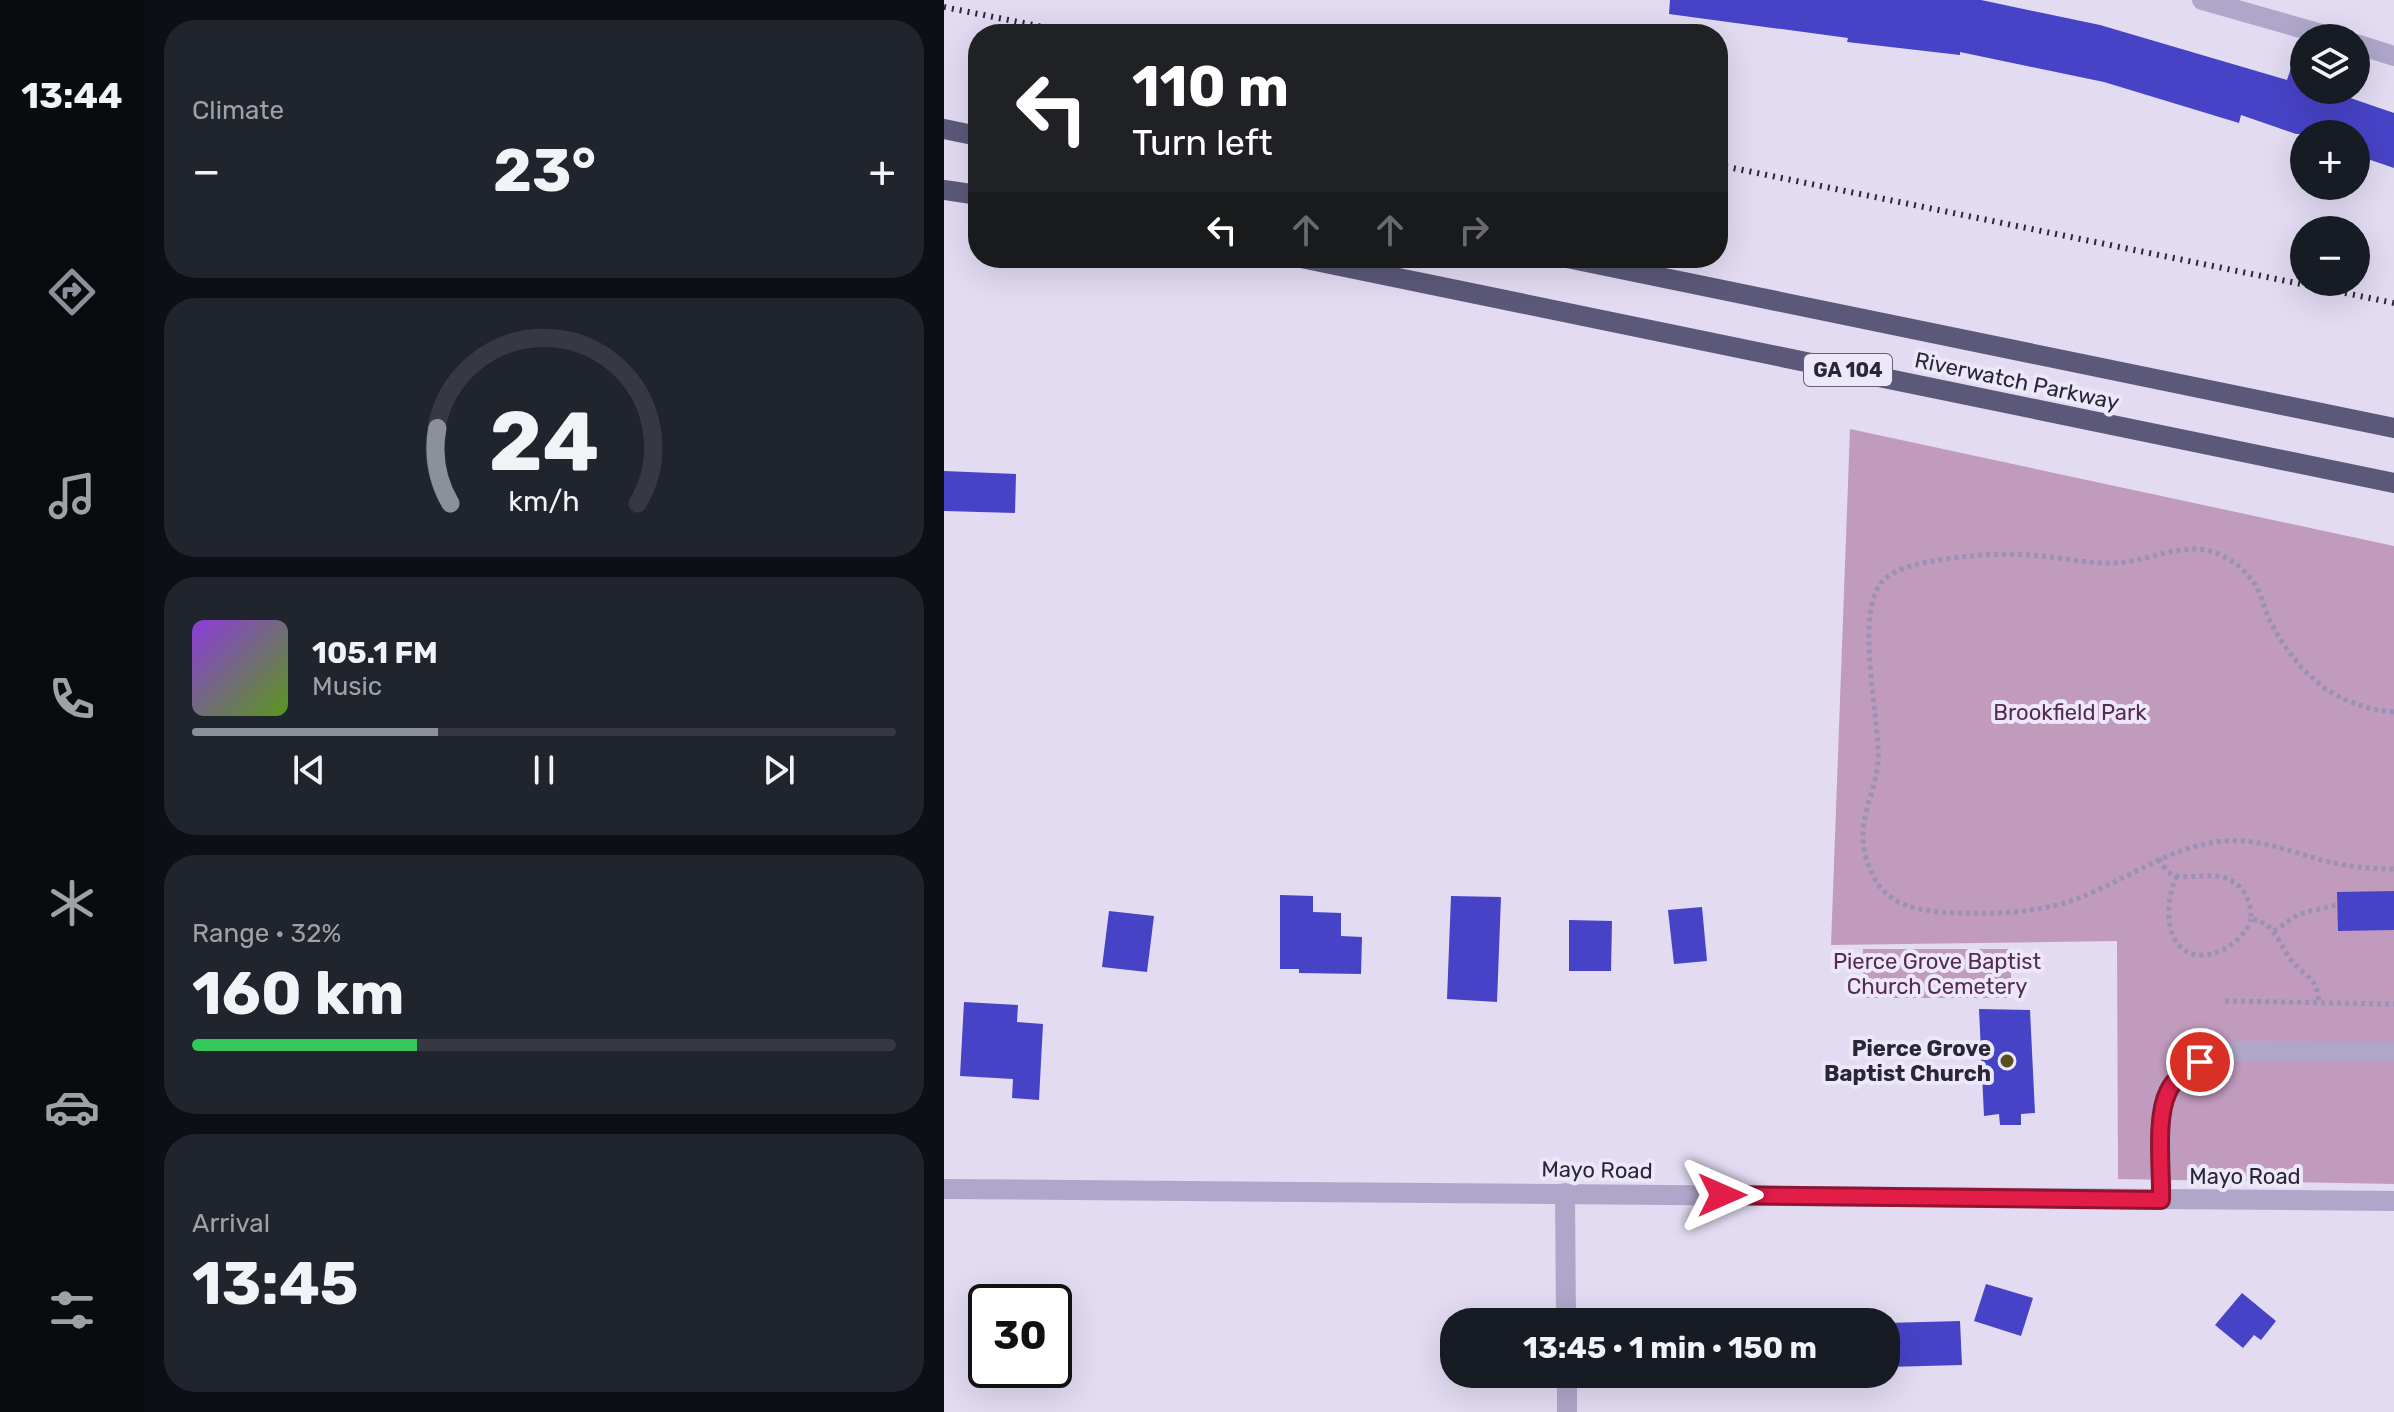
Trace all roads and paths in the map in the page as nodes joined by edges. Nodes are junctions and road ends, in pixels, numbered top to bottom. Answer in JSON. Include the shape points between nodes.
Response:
{"nodes":[{"id":1,"x":2202,"y":0,"type":"edge"},
{"id":2,"x":2290,"y":25,"type":"edge"},
{"id":3,"x":2370,"y":48,"type":"edge"},
{"id":4,"x":2394,"y":56,"type":"edge"},
{"id":5,"x":944,"y":129,"type":"edge"},
{"id":6,"x":968,"y":134,"type":"edge"},
{"id":7,"x":944,"y":190,"type":"edge"},
{"id":8,"x":968,"y":194,"type":"edge"},
{"id":9,"x":1350,"y":268,"type":"edge"},
{"id":10,"x":1616,"y":268,"type":"edge"},
{"id":11,"x":2394,"y":428,"type":"edge"},
{"id":12,"x":2394,"y":483,"type":"edge"},
{"id":13,"x":2394,"y":712,"type":"edge"},
{"id":14,"x":2159,"y":859,"type":"junction"},
{"id":15,"x":2394,"y":869,"type":"edge"},
{"id":16,"x":2177,"y":876,"type":"junction"},
{"id":17,"x":2336,"y":905,"type":"dead end"},
{"id":18,"x":2251,"y":919,"type":"junction"},
{"id":19,"x":2274,"y":931,"type":"junction"},
{"id":20,"x":2225,"y":1001,"type":"dead end"},
{"id":21,"x":2319,"y":1003,"type":"junction"},
{"id":22,"x":2394,"y":1004,"type":"edge"},
{"id":23,"x":2394,"y":1052,"type":"edge"},
{"id":24,"x":944,"y":1189,"type":"edge"},
{"id":25,"x":1565,"y":1193,"type":"junction"},
{"id":26,"x":2161,"y":1200,"type":"junction"},
{"id":27,"x":2394,"y":1201,"type":"edge"},
{"id":28,"x":1566,"y":1308,"type":"edge"},
{"id":29,"x":1567,"y":1388,"type":"edge"},
{"id":30,"x":1567,"y":1412,"type":"edge"}],
"edges":[{"from":1,"to":2,"type":"street"},
{"from":3,"to":4,"type":"street"},
{"from":5,"to":6,"type":"main road"},
{"from":7,"to":8,"type":"main road"},
{"from":9,"to":12,"type":"main road","name":"Riverwatch Parkway","number":"GA 104"},
{"from":10,"to":11,"type":"main road","name":"Riverwatch Parkway","number":"GA 104"},
{"from":13,"to":14,"type":"path","via":[[2352,704],[2310,676],[2282,643],[2254,582],[2228,559],[2205,550],[2114,563],[1972,554],[1921,563],[1880,583],[1869,613],[1877,770],[1863,820],[1865,853],[1883,892],[1939,913],[2004,915],[2062,904]]},
{"from":14,"to":15,"type":"path","via":[[2243,840],[2365,869]]},
{"from":14,"to":16,"type":"path"},
{"from":16,"to":18,"type":"path","via":[[2215,875],[2233,881],[2248,898]]},
{"from":16,"to":18,"type":"path","via":[[2170,926],[2181,947],[2198,955],[2231,945]]},
{"from":17,"to":19,"type":"path","via":[[2299,914]]},
{"from":18,"to":19,"type":"path"},
{"from":19,"to":21,"type":"path","via":[[2296,965],[2312,978]]},
{"from":20,"to":21,"type":"path"},
{"from":21,"to":22,"type":"path"},
{"from":23,"to":26,"type":"street","via":[[2229,1051],[2200,1062],[2168,1090],[2162,1108]]},
{"from":24,"to":25,"type":"street","name":"Mayo Road"},
{"from":25,"to":26,"type":"street","name":"Mayo Road"},
{"from":25,"to":28,"type":"street"},
{"from":26,"to":27,"type":"street","name":"Mayo Road"},
{"from":29,"to":30,"type":"street"}]}
